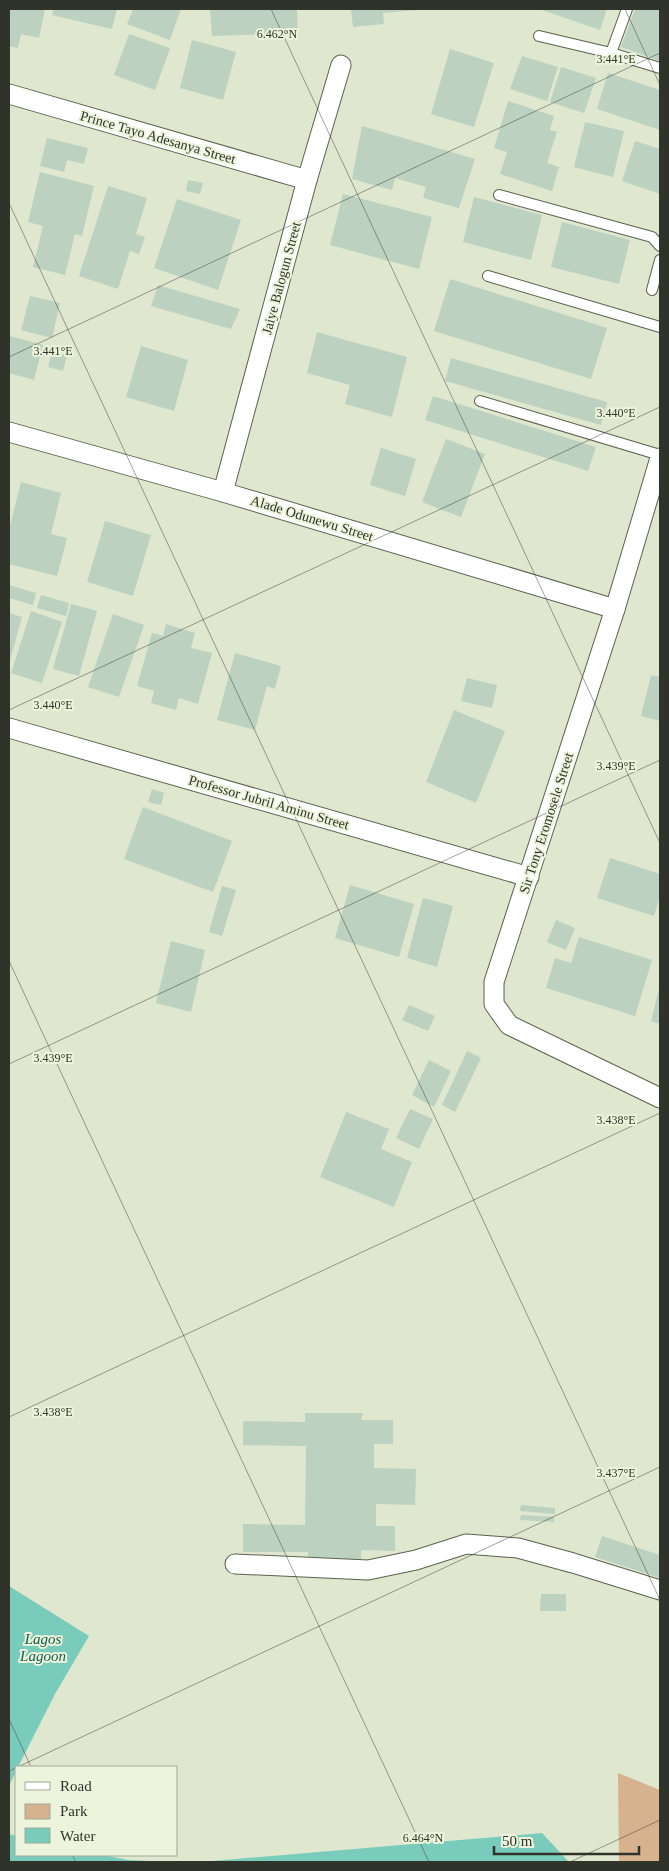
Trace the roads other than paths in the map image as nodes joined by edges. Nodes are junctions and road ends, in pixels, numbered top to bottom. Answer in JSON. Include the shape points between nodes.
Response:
{"nodes":[{"id":1,"x":627,"y":9,"type":"edge"},
{"id":2,"x":539,"y":36,"type":"dead end"},
{"id":3,"x":611,"y":53,"type":"junction"},
{"id":4,"x":341,"y":65,"type":"dead end"},
{"id":5,"x":660,"y":68,"type":"edge"},
{"id":6,"x":9,"y":94,"type":"edge"},
{"id":7,"x":307,"y":180,"type":"junction"},
{"id":8,"x":499,"y":195,"type":"dead end"},
{"id":9,"x":660,"y":246,"type":"edge"},
{"id":10,"x":660,"y":260,"type":"edge"},
{"id":11,"x":488,"y":276,"type":"dead end"},
{"id":12,"x":652,"y":290,"type":"dead end"},
{"id":13,"x":660,"y":327,"type":"edge"},
{"id":14,"x":480,"y":401,"type":"dead end"},
{"id":15,"x":9,"y":432,"type":"edge"},
{"id":16,"x":660,"y":456,"type":"edge"},
{"id":17,"x":223,"y":492,"type":"junction"},
{"id":18,"x":615,"y":609,"type":"junction"},
{"id":19,"x":9,"y":728,"type":"edge"},
{"id":20,"x":528,"y":877,"type":"junction"},
{"id":21,"x":660,"y":1098,"type":"edge"},
{"id":22,"x":235,"y":1564,"type":"dead end"},
{"id":23,"x":660,"y":1590,"type":"edge"}],
"edges":[{"from":1,"to":3,"type":"lane"},
{"from":2,"to":3,"type":"lane"},
{"from":3,"to":5,"type":"lane"},
{"from":4,"to":7,"type":"street","name":"Jaiye Balogun Street"},
{"from":6,"to":7,"type":"street","name":"Prince Tayo Adesanya Street"},
{"from":7,"to":17,"type":"street","name":"Jaiye Balogun Street"},
{"from":8,"to":9,"type":"lane","via":[[652,237]]},
{"from":10,"to":12,"type":"lane"},
{"from":11,"to":13,"type":"lane"},
{"from":14,"to":16,"type":"lane"},
{"from":15,"to":17,"type":"street","name":"Alade Odunewu Street"},
{"from":16,"to":18,"type":"street","name":"Sir Tony Eromosele Street"},
{"from":17,"to":18,"type":"street","name":"Alade Odunewu Street"},
{"from":18,"to":20,"type":"street","name":"Sir Tony Eromosele Street"},
{"from":19,"to":20,"type":"street","name":"Professor Jubril Aminu Street"},
{"from":20,"to":21,"type":"street","name":"Sir Tony Eromosele Street","via":[[494,982],[494,1004],[510,1025]]},
{"from":22,"to":23,"type":"street","via":[[368,1570],[416,1560],[466,1544],[518,1548]]}]}
